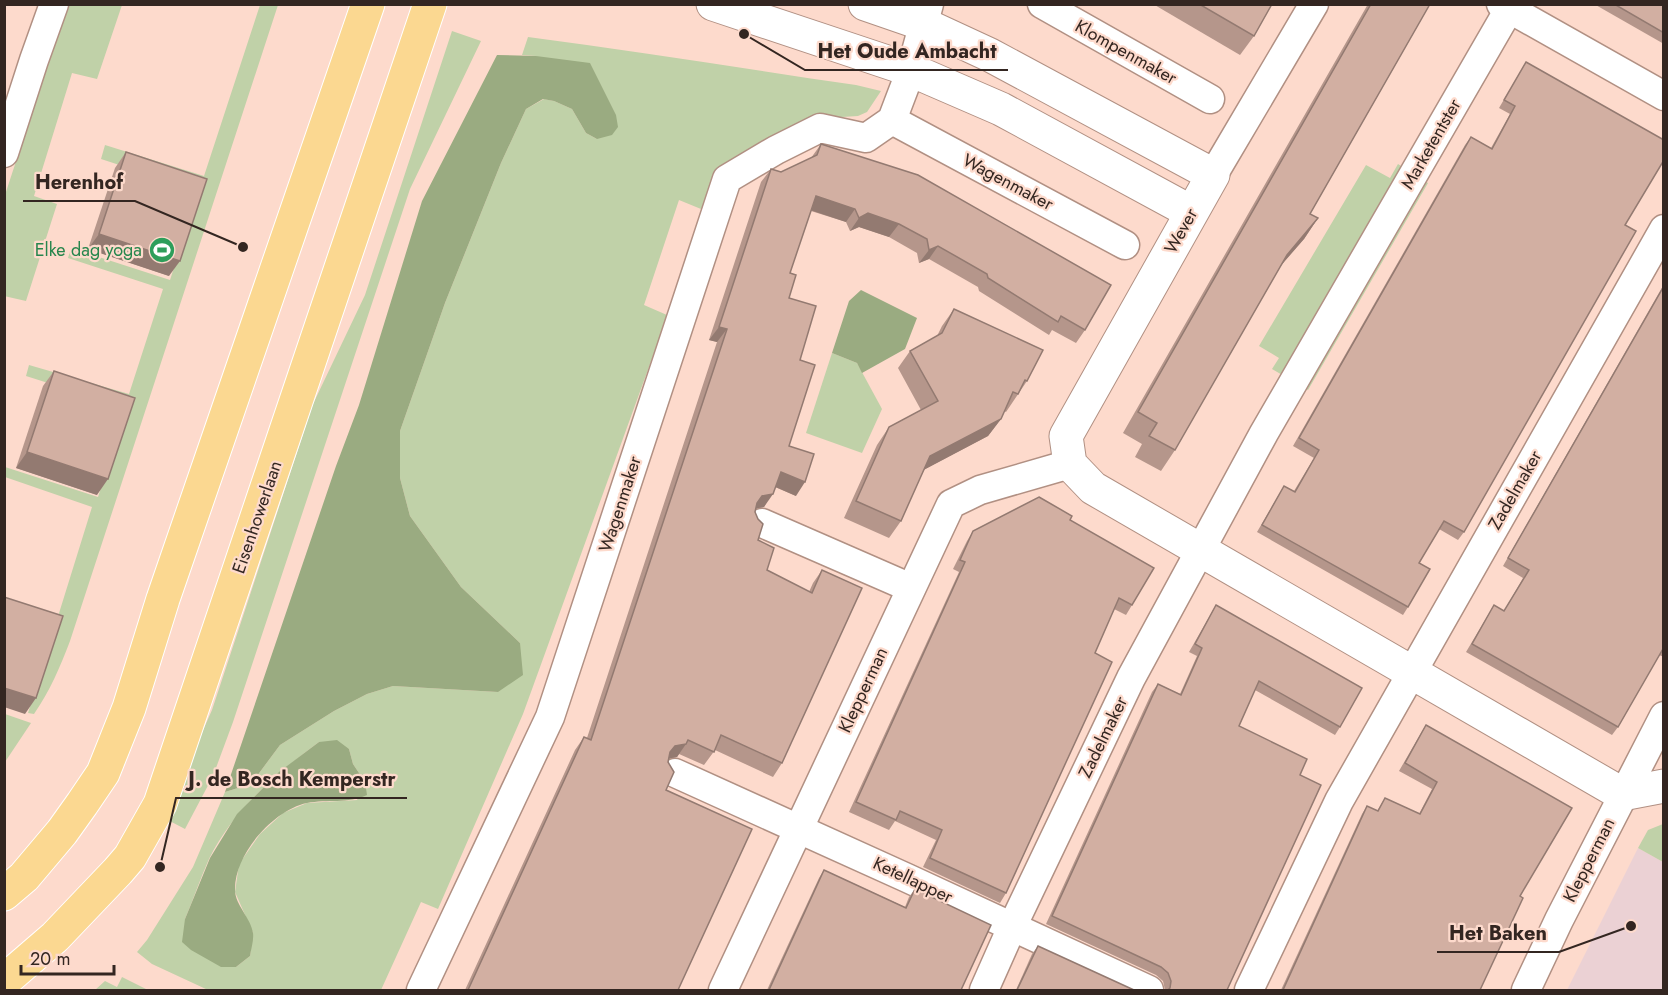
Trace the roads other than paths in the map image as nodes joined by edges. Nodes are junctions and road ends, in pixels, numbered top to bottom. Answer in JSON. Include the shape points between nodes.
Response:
{"nodes":[{"id":1,"x":54,"y":4,"type":"edge"},
{"id":2,"x":368,"y":4,"type":"edge"},
{"id":3,"x":430,"y":4,"type":"edge"},
{"id":4,"x":713,"y":4,"type":"edge"},
{"id":5,"x":865,"y":4,"type":"edge"},
{"id":6,"x":1042,"y":4,"type":"edge"},
{"id":7,"x":1314,"y":4,"type":"edge"},
{"id":8,"x":1507,"y":6,"type":"edge"},
{"id":9,"x":926,"y":14,"type":"edge"},
{"id":10,"x":911,"y":70,"type":"junction"},
{"id":11,"x":1664,"y":96,"type":"edge"},
{"id":12,"x":1210,"y":99,"type":"dead end"},
{"id":13,"x":892,"y":120,"type":"junction"},
{"id":14,"x":4,"y":153,"type":"edge"},
{"id":15,"x":1213,"y":176,"type":"junction"},
{"id":16,"x":1191,"y":212,"type":"junction"},
{"id":17,"x":1658,"y":238,"type":"edge"},
{"id":18,"x":1125,"y":245,"type":"dead end"},
{"id":19,"x":1353,"y":278,"type":"joint"},
{"id":20,"x":1070,"y":464,"type":"junction"},
{"id":21,"x":762,"y":523,"type":"edge"},
{"id":22,"x":1201,"y":550,"type":"junction"},
{"id":23,"x":911,"y":588,"type":"junction"},
{"id":24,"x":1412,"y":674,"type":"junction"},
{"id":25,"x":1664,"y":716,"type":"edge"},
{"id":26,"x":675,"y":773,"type":"edge"},
{"id":27,"x":1664,"y":786,"type":"edge"},
{"id":28,"x":1622,"y":794,"type":"junction"},
{"id":29,"x":798,"y":828,"type":"junction"},
{"id":30,"x":4,"y":894,"type":"edge"},
{"id":31,"x":1012,"y":927,"type":"junction"},
{"id":32,"x":4,"y":981,"type":"edge"},
{"id":33,"x":421,"y":990,"type":"edge"},
{"id":34,"x":723,"y":990,"type":"edge"},
{"id":35,"x":984,"y":990,"type":"edge"},
{"id":36,"x":1149,"y":990,"type":"edge"},
{"id":37,"x":1249,"y":990,"type":"edge"},
{"id":38,"x":1526,"y":990,"type":"edge"}],
"edges":[{"from":1,"to":14,"type":"street"},
{"from":2,"to":30,"type":"main road","via":[[129,708],[103,773],[62,832]]},
{"from":3,"to":32,"type":"main road","name":"Eisenhowerlaan","via":[[160,804],[118,871],[55,937]]},
{"from":4,"to":10,"type":"street"},
{"from":5,"to":9,"type":"street"},
{"from":6,"to":12,"type":"street","name":"Klompenmaker"},
{"from":7,"to":15,"type":"street","name":"Wever"},
{"from":8,"to":11,"type":"street","name":"Marketentster"},
{"from":8,"to":19,"type":"street","name":"Marketentster"},
{"from":9,"to":10,"type":"street"},
{"from":9,"to":15,"type":"street","via":[[990,55]]},
{"from":10,"to":13,"type":"street"},
{"from":10,"to":16,"type":"street","via":[[1001,109]]},
{"from":13,"to":18,"type":"street","name":"Wagenmaker"},
{"from":13,"to":33,"type":"street","name":"Wagenmaker","via":[[866,138],[820,128],[727,179],[550,717]]},
{"from":15,"to":16,"type":"street","name":"Wever"},
{"from":16,"to":20,"type":"street","name":"Wever","via":[[1066,436]]},
{"from":17,"to":24,"type":"street","name":"Zadelmaker"},
{"from":19,"to":22,"type":"street","name":"Zadelmaker"},
{"from":20,"to":22,"type":"street","via":[[1093,488]]},
{"from":20,"to":23,"type":"street","name":"Klepperman","via":[[980,490],[951,504]]},
{"from":21,"to":23,"type":"street"},
{"from":22,"to":24,"type":"street"},
{"from":22,"to":31,"type":"street","name":"Zadelmaker","via":[[1131,678]]},
{"from":23,"to":29,"type":"street","name":"Klepperman"},
{"from":24,"to":28,"type":"street"},
{"from":24,"to":37,"type":"street","name":"Zadelmaker","via":[[1339,801]]},
{"from":25,"to":28,"type":"street"},
{"from":26,"to":29,"type":"street","name":"Ketellapper"},
{"from":27,"to":28,"type":"street"},
{"from":28,"to":38,"type":"street","name":"Klepperman"},
{"from":29,"to":31,"type":"street","name":"Ketellapper"},
{"from":29,"to":34,"type":"street","name":"Klepperman"},
{"from":31,"to":35,"type":"street"},
{"from":31,"to":36,"type":"street","name":"Ketellapper"}]}
